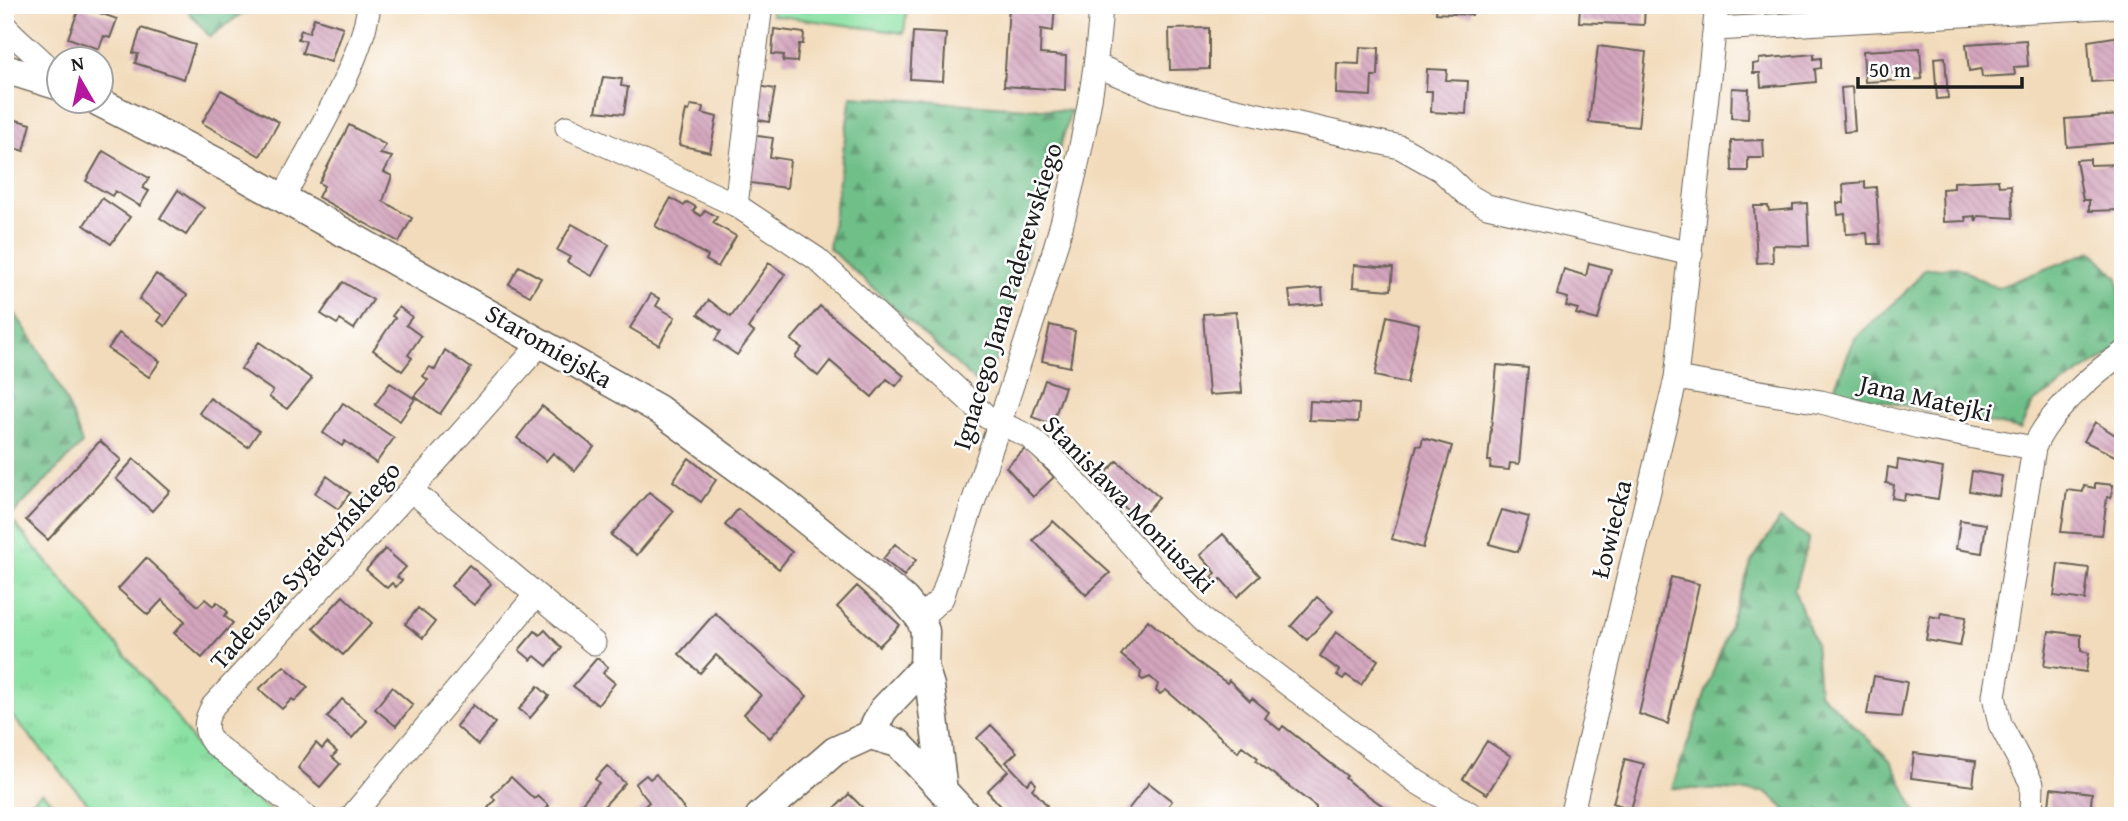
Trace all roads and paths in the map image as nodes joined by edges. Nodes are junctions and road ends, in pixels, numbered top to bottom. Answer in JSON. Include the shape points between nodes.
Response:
{"nodes":[{"id":1,"x":369,"y":5,"type":"edge"},
{"id":2,"x":761,"y":5,"type":"edge"},
{"id":3,"x":1101,"y":5,"type":"edge"},
{"id":4,"x":1717,"y":5,"type":"edge"},
{"id":5,"x":2123,"y":6,"type":"edge"},
{"id":6,"x":1983,"y":9,"type":"edge"},
{"id":7,"x":5,"y":26,"type":"edge"},
{"id":8,"x":1716,"y":29,"type":"junction"},
{"id":9,"x":46,"y":63,"type":"edge"},
{"id":10,"x":1097,"y":65,"type":"junction"},
{"id":11,"x":5,"y":69,"type":"edge"},
{"id":12,"x":46,"y":81,"type":"edge"},
{"id":13,"x":116,"y":110,"type":"edge"},
{"id":14,"x":567,"y":127,"type":"dead end"},
{"id":15,"x":283,"y":198,"type":"junction"},
{"id":16,"x":736,"y":205,"type":"junction"},
{"id":17,"x":1691,"y":254,"type":"junction"},
{"id":18,"x":542,"y":342,"type":"junction"},
{"id":19,"x":2123,"y":353,"type":"edge"},
{"id":20,"x":1676,"y":378,"type":"junction"},
{"id":21,"x":1000,"y":421,"type":"junction"},
{"id":22,"x":2034,"y":448,"type":"junction"},
{"id":23,"x":411,"y":490,"type":"junction"},
{"id":24,"x":535,"y":596,"type":"junction"},
{"id":25,"x":920,"y":618,"type":"junction"},
{"id":26,"x":594,"y":643,"type":"dead end"},
{"id":27,"x":924,"y":667,"type":"junction"},
{"id":28,"x":870,"y":735,"type":"junction"},
{"id":29,"x":943,"y":791,"type":"junction"},
{"id":30,"x":306,"y":816,"type":"edge"},
{"id":31,"x":352,"y":816,"type":"edge"},
{"id":32,"x":760,"y":816,"type":"edge"},
{"id":33,"x":967,"y":816,"type":"edge"},
{"id":34,"x":1474,"y":816,"type":"edge"},
{"id":35,"x":1571,"y":816,"type":"edge"},
{"id":36,"x":2031,"y":816,"type":"edge"}],
"edges":[{"from":1,"to":15,"type":"street","via":[[348,71]]},
{"from":2,"to":16,"type":"street"},
{"from":3,"to":10,"type":"street","name":"Ignacego Jana Paderewskiego"},
{"from":4,"to":8,"type":"street","name":"Łowiecka"},
{"from":5,"to":6,"type":"street"},
{"from":6,"to":8,"type":"street"},
{"from":7,"to":9,"type":"street"},
{"from":8,"to":17,"type":"street","name":"Łowiecka"},
{"from":10,"to":17,"type":"street","via":[[1161,93],[1400,147],[1441,170],[1487,206]]},
{"from":10,"to":21,"type":"street","name":"Ignacego Jana Paderewskiego","via":[[1083,148],[1060,236]]},
{"from":11,"to":12,"type":"street"},
{"from":13,"to":15,"type":"street","name":"Staromiejska"},
{"from":14,"to":16,"type":"street","name":"Stanisława Moniuszki"},
{"from":15,"to":18,"type":"street","name":"Staromiejska"},
{"from":16,"to":21,"type":"street","name":"Stanisława Moniuszki","via":[[817,259],[988,417]]},
{"from":17,"to":20,"type":"street","name":"Łowiecka"},
{"from":18,"to":23,"type":"street","name":"Tadeusza Sygietyńskiego"},
{"from":18,"to":25,"type":"street","name":"Staromiejska","via":[[704,440],[904,599]]},
{"from":19,"to":22,"type":"street","via":[[2040,431]]},
{"from":20,"to":22,"type":"street","name":"Jana Matejki","via":[[1821,402],[1919,427]]},
{"from":20,"to":35,"type":"street","name":"Łowiecka"},
{"from":21,"to":25,"type":"street","name":"Ignacego Jana Paderewskiego","via":[[942,598]]},
{"from":21,"to":34,"type":"street","name":"Stanisława Moniuszki","via":[[1028,436],[1058,463],[1206,622],[1417,782]]},
{"from":22,"to":36,"type":"street","via":[[1994,696],[2000,724],[2032,783]]},
{"from":23,"to":24,"type":"street"},
{"from":23,"to":30,"type":"street","name":"Tadeusza Sygietyńskiego","via":[[207,717],[207,735],[213,743]]},
{"from":24,"to":26,"type":"street"},
{"from":24,"to":31,"type":"street"},
{"from":25,"to":27,"type":"street","via":[[927,647]]},
{"from":27,"to":28,"type":"street","via":[[883,710]]},
{"from":27,"to":29,"type":"street"},
{"from":28,"to":29,"type":"street","via":[[898,743]]},
{"from":28,"to":32,"type":"street","via":[[835,751]]},
{"from":29,"to":33,"type":"street"}]}
